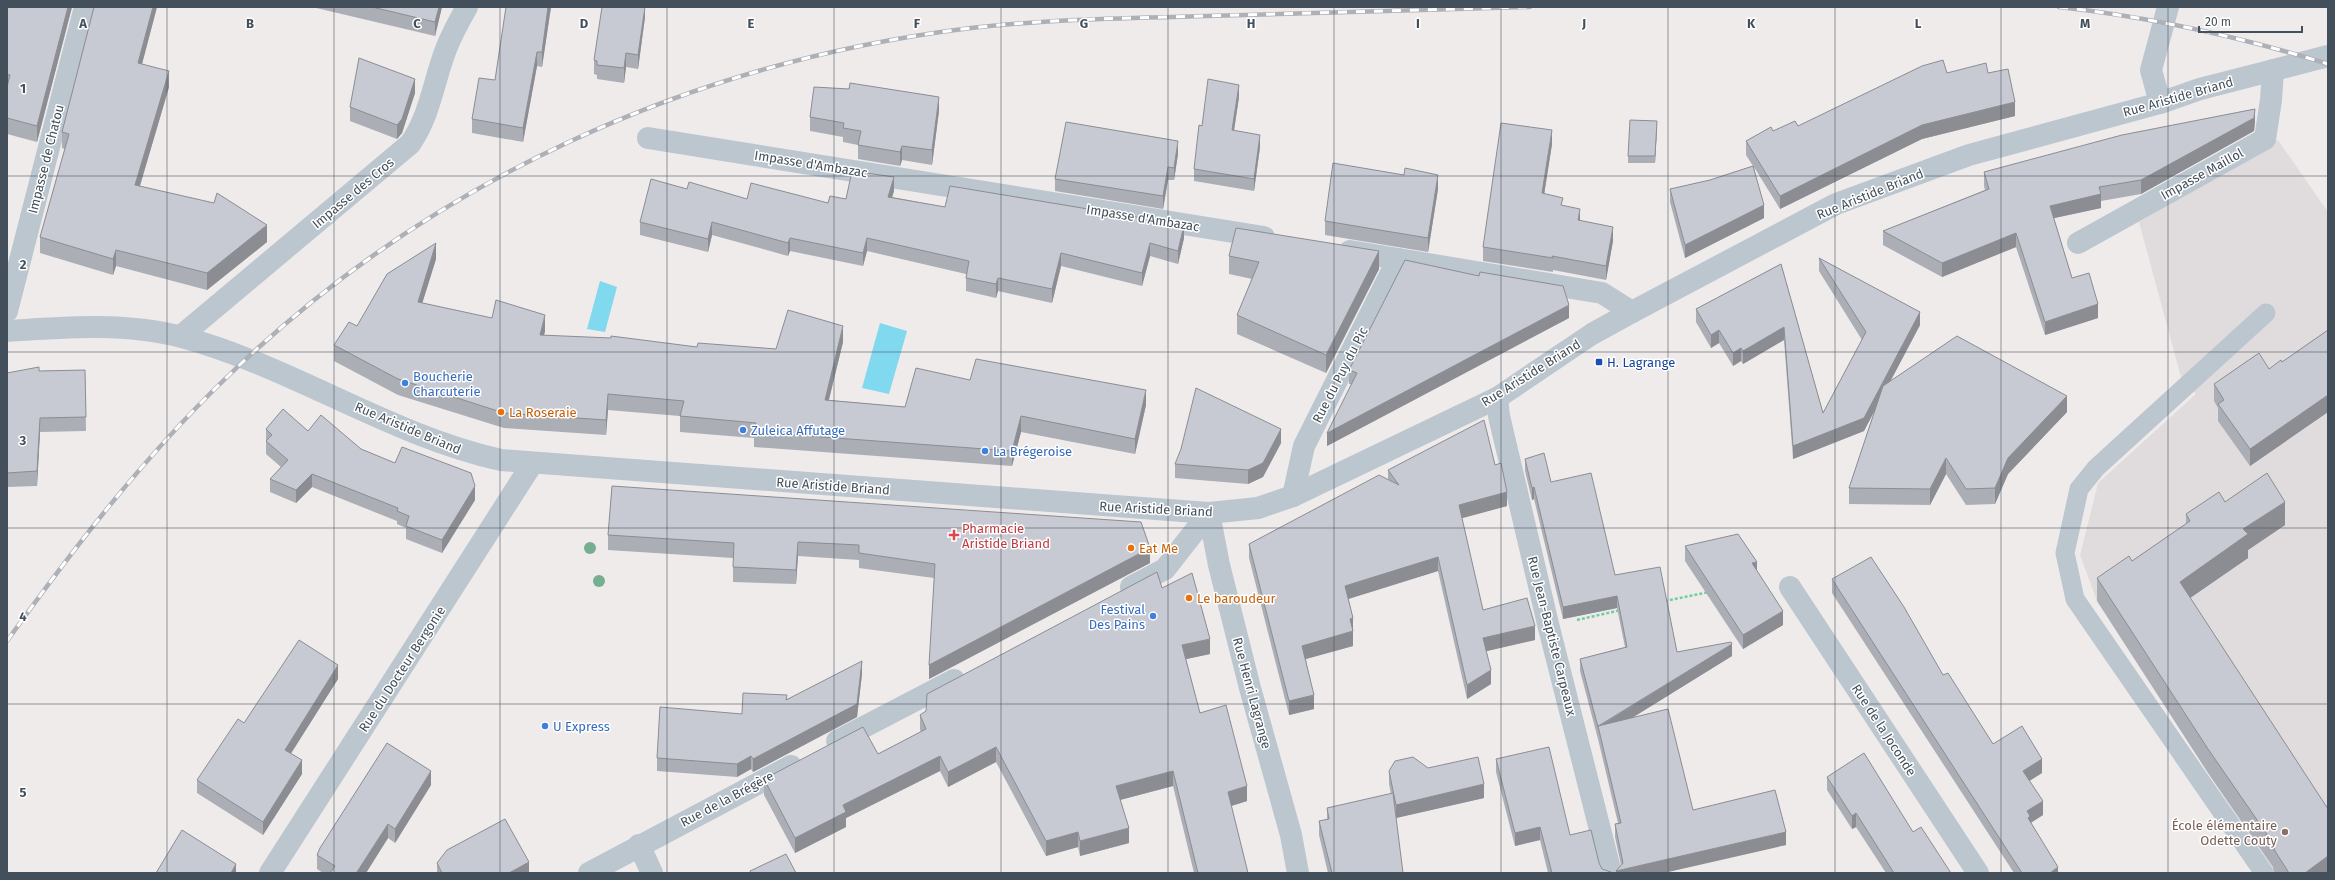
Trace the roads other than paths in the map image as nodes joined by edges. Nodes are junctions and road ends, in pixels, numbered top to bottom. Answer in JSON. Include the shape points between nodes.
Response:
{"nodes":[{"id":1,"x":85,"y":7,"type":"edge"},
{"id":2,"x":466,"y":7,"type":"edge"},
{"id":3,"x":2168,"y":7,"type":"edge"},
{"id":4,"x":2328,"y":56,"type":"edge"},
{"id":5,"x":2273,"y":70,"type":"junction"},
{"id":6,"x":2160,"y":103,"type":"junction"},
{"id":7,"x":648,"y":138,"type":"dead end"},
{"id":8,"x":1288,"y":241,"type":"edge"},
{"id":9,"x":2078,"y":243,"type":"dead end"},
{"id":10,"x":1327,"y":248,"type":"edge"},
{"id":11,"x":1398,"y":259,"type":"junction"},
{"id":12,"x":7,"y":311,"type":"edge"},
{"id":13,"x":1632,"y":312,"type":"junction"},
{"id":14,"x":2266,"y":313,"type":"dead end"},
{"id":15,"x":7,"y":331,"type":"edge"},
{"id":16,"x":181,"y":336,"type":"junction"},
{"id":17,"x":1497,"y":398,"type":"junction"},
{"id":18,"x":532,"y":464,"type":"junction"},
{"id":19,"x":1293,"y":496,"type":"junction"},
{"id":20,"x":1209,"y":514,"type":"junction"},
{"id":21,"x":1790,"y":587,"type":"dead end"},
{"id":22,"x":1116,"y":595,"type":"edge"},
{"id":23,"x":969,"y":672,"type":"edge"},
{"id":24,"x":638,"y":845,"type":"junction"},
{"id":25,"x":270,"y":873,"type":"edge"},
{"id":26,"x":589,"y":873,"type":"edge"},
{"id":27,"x":652,"y":873,"type":"edge"},
{"id":28,"x":1298,"y":873,"type":"edge"},
{"id":29,"x":1610,"y":873,"type":"edge"},
{"id":30,"x":1978,"y":873,"type":"edge"},
{"id":31,"x":2264,"y":873,"type":"edge"}],
"edges":[{"from":1,"to":12,"type":"street","name":"Impasse de Chatou"},
{"from":2,"to":16,"type":"street","name":"Impasse des Cros","via":[[446,50],[425,115],[410,144]]},
{"from":3,"to":6,"type":"street","via":[[2151,70]]},
{"from":4,"to":5,"type":"street","name":"Rue Aristide Briand"},
{"from":5,"to":6,"type":"street","name":"Rue Aristide Briand","via":[[2200,89]]},
{"from":5,"to":9,"type":"street","name":"Impasse Maillol","via":[[2265,139]]},
{"from":6,"to":13,"type":"street","name":"Rue Aristide Briand","via":[[1969,155],[1836,204]]},
{"from":7,"to":8,"type":"street","name":"Impasse d'Ambazac"},
{"from":10,"to":11,"type":"street"},
{"from":11,"to":13,"type":"street","via":[[1602,294]]},
{"from":11,"to":19,"type":"street","name":"Rue du Puy du Pic","via":[[1304,446]]},
{"from":13,"to":17,"type":"street","name":"Rue Aristide Briand","via":[[1592,334]]},
{"from":14,"to":31,"type":"lane","via":[[2096,468],[2079,489],[2065,553],[2075,599]]},
{"from":15,"to":16,"type":"street","name":"Rue Aristide Briand","via":[[105,328]]},
{"from":16,"to":18,"type":"street","name":"Rue Aristide Briand","via":[[224,350],[440,443],[486,457]]},
{"from":17,"to":19,"type":"street","name":"Rue Aristide Briand"},
{"from":17,"to":29,"type":"street","name":"Rue Jean-Baptiste Carpeaux","via":[[1499,416],[1549,628]]},
{"from":18,"to":20,"type":"street","name":"Rue Aristide Briand"},
{"from":18,"to":25,"type":"street","name":"Rue du Docteur Bergonie"},
{"from":19,"to":20,"type":"street","name":"Rue Aristide Briand","via":[[1258,508]]},
{"from":20,"to":22,"type":"street","via":[[1165,569]]},
{"from":20,"to":28,"type":"street","name":"Rue Henri Lagrange","via":[[1219,565],[1291,835]]},
{"from":21,"to":30,"type":"street","name":"Rue de la Joconde"},
{"from":23,"to":24,"type":"street","name":"Rue de la Brégère"},
{"from":24,"to":26,"type":"street","name":"Rue de la Brégère"},
{"from":24,"to":27,"type":"street"}]}
